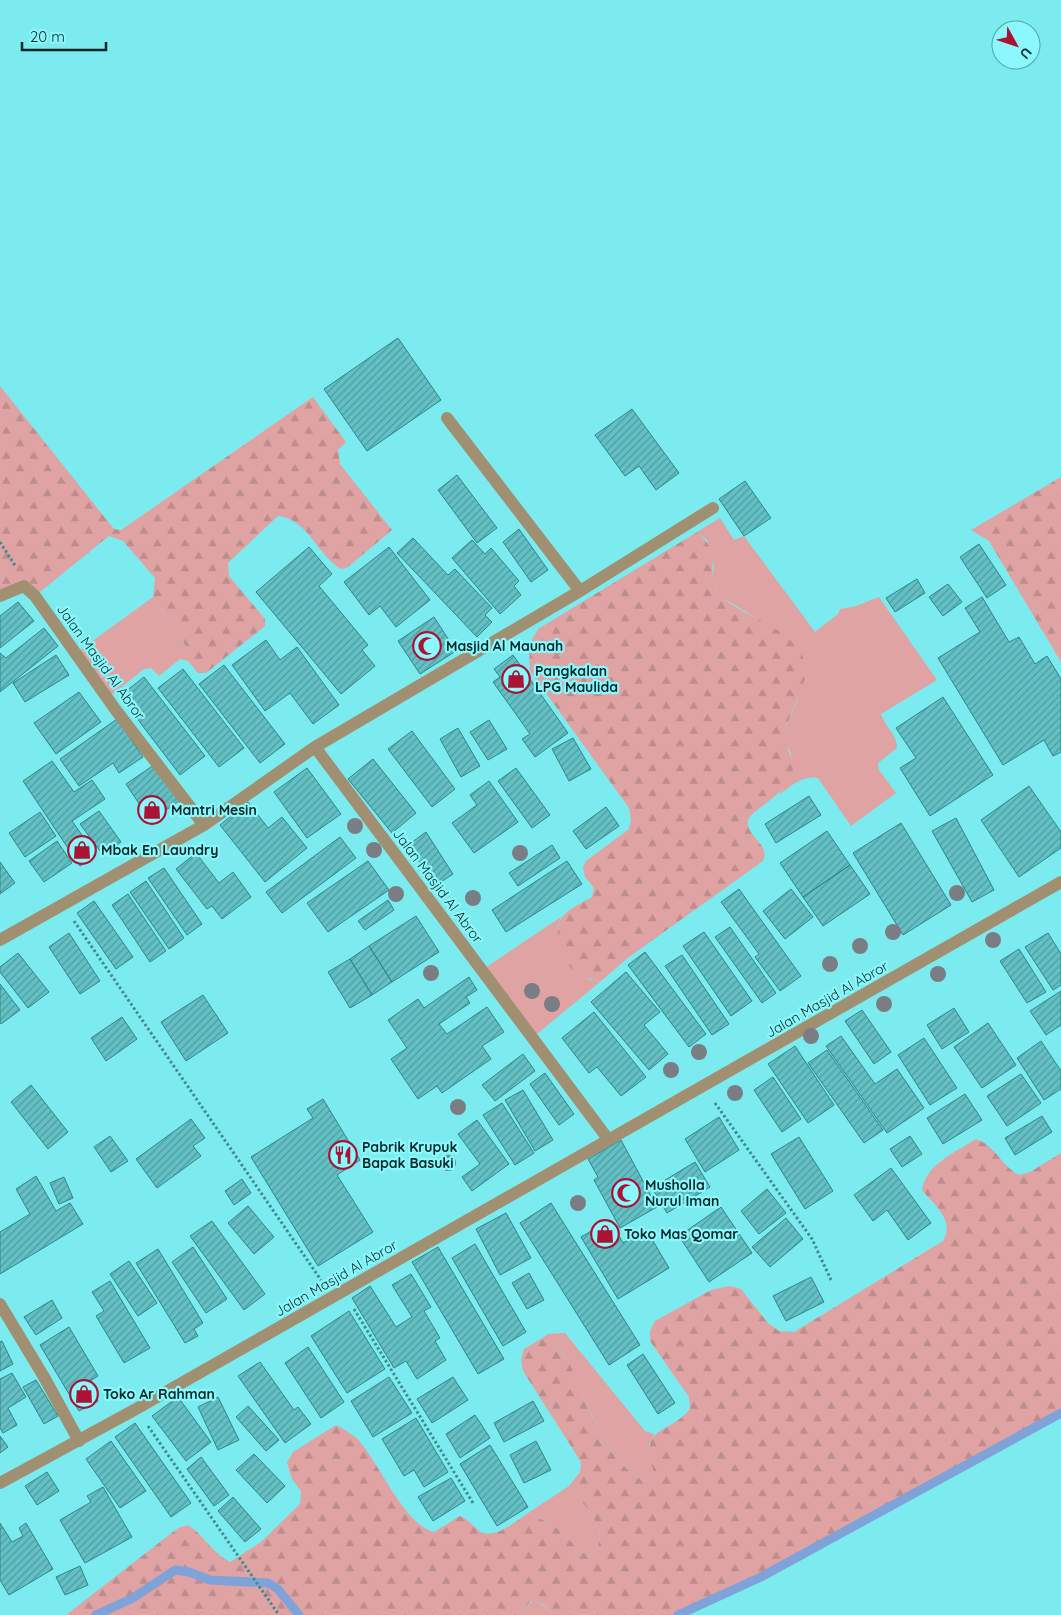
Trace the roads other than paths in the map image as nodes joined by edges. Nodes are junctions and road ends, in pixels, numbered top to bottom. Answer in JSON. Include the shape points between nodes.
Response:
{"nodes":[{"id":1,"x":446,"y":418,"type":"dead end"},
{"id":2,"x":712,"y":508,"type":"dead end"},
{"id":3,"x":580,"y":591,"type":"junction"},
{"id":4,"x":0,"y":596,"type":"edge"},
{"id":5,"x":315,"y":747,"type":"junction"},
{"id":6,"x":204,"y":825,"type":"junction"},
{"id":7,"x":1061,"y":882,"type":"edge"},
{"id":8,"x":2,"y":936,"type":"edge"},
{"id":9,"x":608,"y":1139,"type":"junction"},
{"id":10,"x":0,"y":1304,"type":"edge"},
{"id":11,"x":79,"y":1441,"type":"junction"},
{"id":12,"x":0,"y":1483,"type":"edge"}],
"edges":[{"from":1,"to":3,"type":"street"},
{"from":2,"to":3,"type":"street"},
{"from":3,"to":5,"type":"street"},
{"from":4,"to":6,"type":"street","name":"Jalan Masjid Al Abror","via":[[24,586],[35,596]]},
{"from":5,"to":6,"type":"street"},
{"from":5,"to":9,"type":"street","name":"Jalan Masjid Al Abror"},
{"from":6,"to":8,"type":"street"},
{"from":7,"to":9,"type":"street","name":"Jalan Masjid Al Abror"},
{"from":9,"to":11,"type":"street","name":"Jalan Masjid Al Abror"},
{"from":10,"to":11,"type":"street"},
{"from":11,"to":12,"type":"street","name":"Jalan Masjid Al Abror"}]}
